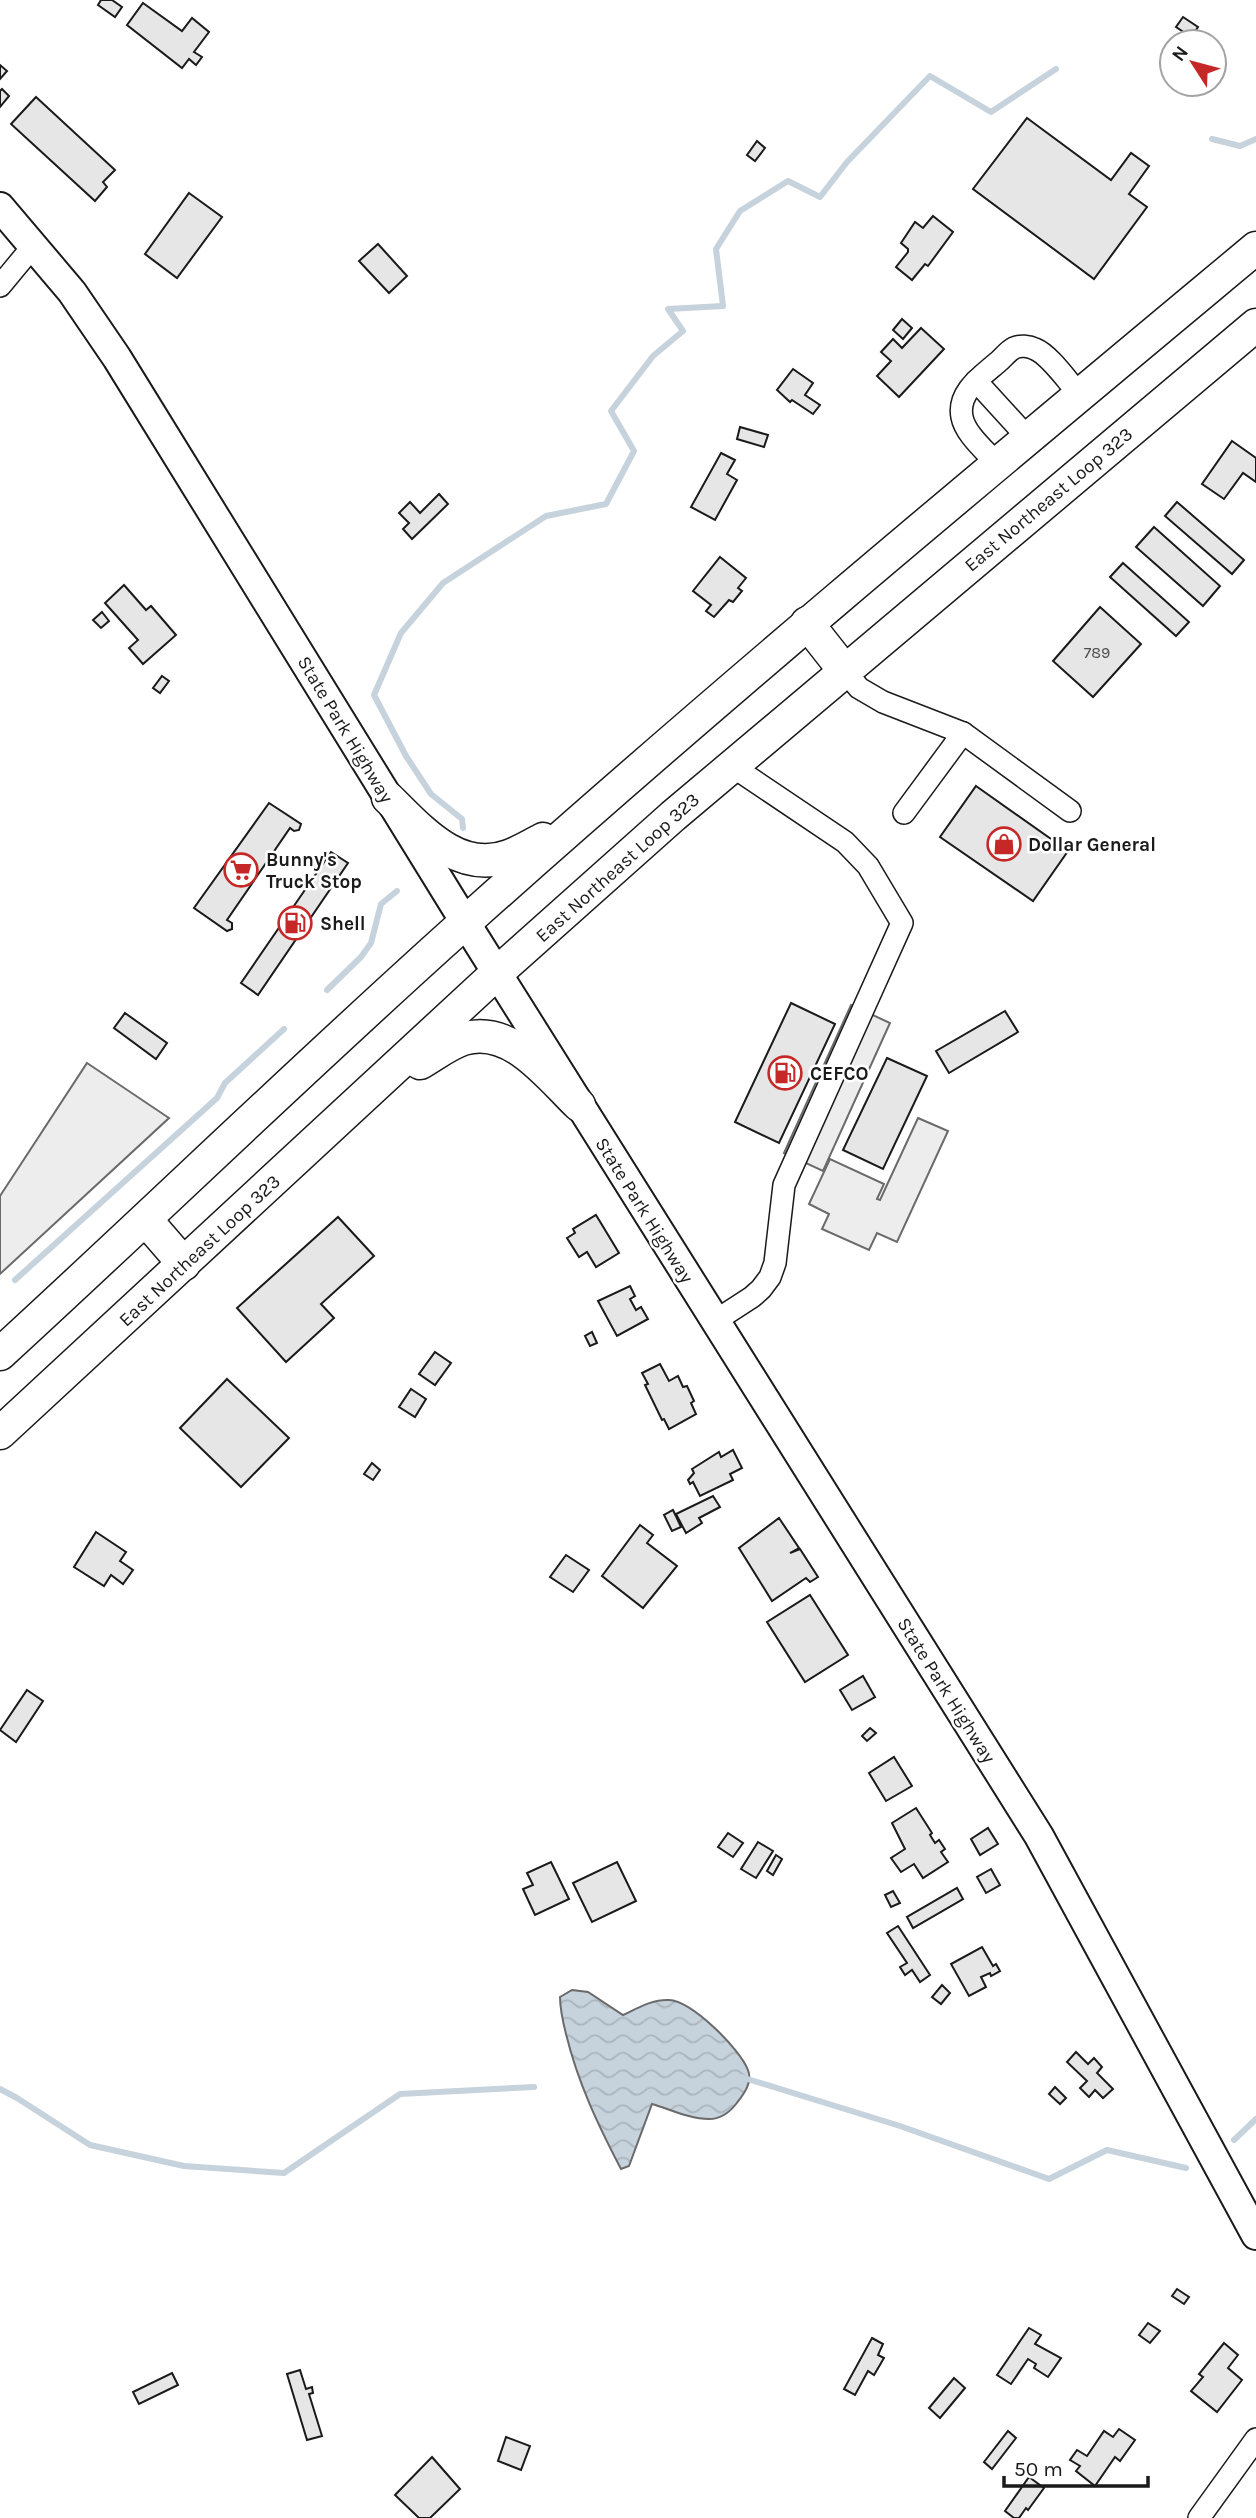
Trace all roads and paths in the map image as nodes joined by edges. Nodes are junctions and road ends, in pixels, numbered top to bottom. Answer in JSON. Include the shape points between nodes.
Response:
{"nodes":[{"id":1,"x":0,"y":208,"type":"edge"},
{"id":2,"x":34,"y":245,"type":"junction"},
{"id":3,"x":1256,"y":248,"type":"edge"},
{"id":4,"x":0,"y":286,"type":"edge"},
{"id":5,"x":1256,"y":325,"type":"edge"},
{"id":6,"x":976,"y":381,"type":"junction"},
{"id":7,"x":1080,"y":395,"type":"junction"},
{"id":8,"x":1028,"y":438,"type":"junction"},
{"id":9,"x":997,"y":464,"type":"junction"},
{"id":10,"x":807,"y":623,"type":"junction"},
{"id":11,"x":844,"y":670,"type":"junction"},
{"id":12,"x":963,"y":733,"type":"junction"},
{"id":13,"x":732,"y":765,"type":"junction"},
{"id":14,"x":388,"y":798,"type":"junction"},
{"id":15,"x":1070,"y":811,"type":"dead end"},
{"id":16,"x":904,"y":813,"type":"dead end"},
{"id":17,"x":576,"y":823,"type":"junction"},
{"id":18,"x":465,"y":922,"type":"junction"},
{"id":19,"x":497,"y":973,"type":"junction"},
{"id":20,"x":363,"y":1098,"type":"junction"},
{"id":21,"x":579,"y":1105,"type":"junction"},
{"id":22,"x":146,"y":1220,"type":"junction"},
{"id":23,"x":184,"y":1264,"type":"junction"},
{"id":24,"x":715,"y":1321,"type":"junction"},
{"id":25,"x":0,"y":1354,"type":"edge"},
{"id":26,"x":0,"y":1433,"type":"edge"},
{"id":27,"x":1256,"y":2235,"type":"edge"},
{"id":28,"x":1256,"y":2439,"type":"edge"},
{"id":29,"x":1199,"y":2518,"type":"edge"}],
"edges":[{"from":1,"to":2,"type":"main road","name":"State Park Highway"},
{"from":2,"to":4,"type":"street"},
{"from":2,"to":14,"type":"main road","name":"State Park Highway","via":[[117,358]]},
{"from":3,"to":7,"type":"highway"},
{"from":5,"to":11,"type":"highway","name":"East Northeast Loop 323"},
{"from":6,"to":7,"type":"street","via":[[1014,348],[1024,346],[1044,355]]},
{"from":6,"to":8,"type":"street"},
{"from":6,"to":9,"type":"street","via":[[964,395],[962,420]]},
{"from":7,"to":8,"type":"highway"},
{"from":8,"to":9,"type":"highway"},
{"from":9,"to":10,"type":"highway"},
{"from":10,"to":11,"type":"highway"},
{"from":10,"to":17,"type":"highway"},
{"from":11,"to":12,"type":"street","via":[[859,688],[883,702]]},
{"from":11,"to":13,"type":"highway","name":"East Northeast Loop 323"},
{"from":12,"to":15,"type":"street"},
{"from":12,"to":16,"type":"street"},
{"from":13,"to":19,"type":"highway","name":"East Northeast Loop 323"},
{"from":13,"to":24,"type":"street","via":[[845,842],[868,866],[902,923],[784,1185],[770,1277],[752,1297]]},
{"from":14,"to":17,"type":"highway","via":[[436,843],[471,859],[509,856]]},
{"from":14,"to":18,"type":"main road","name":"State Park Highway"},
{"from":17,"to":18,"type":"highway"},
{"from":18,"to":19,"type":"main road","name":"State Park Highway"},
{"from":18,"to":22,"type":"highway"},
{"from":19,"to":20,"type":"highway","name":"East Northeast Loop 323"},
{"from":19,"to":21,"type":"main road","name":"State Park Highway"},
{"from":20,"to":21,"type":"highway","via":[[462,1039],[486,1037],[520,1050]]},
{"from":20,"to":23,"type":"highway","name":"East Northeast Loop 323"},
{"from":21,"to":24,"type":"main road","name":"State Park Highway"},
{"from":22,"to":23,"type":"highway"},
{"from":22,"to":25,"type":"highway"},
{"from":23,"to":26,"type":"highway","name":"East Northeast Loop 323"},
{"from":24,"to":27,"type":"main road","name":"State Park Highway","via":[[1039,1836]]},
{"from":28,"to":29,"type":"street"}]}
